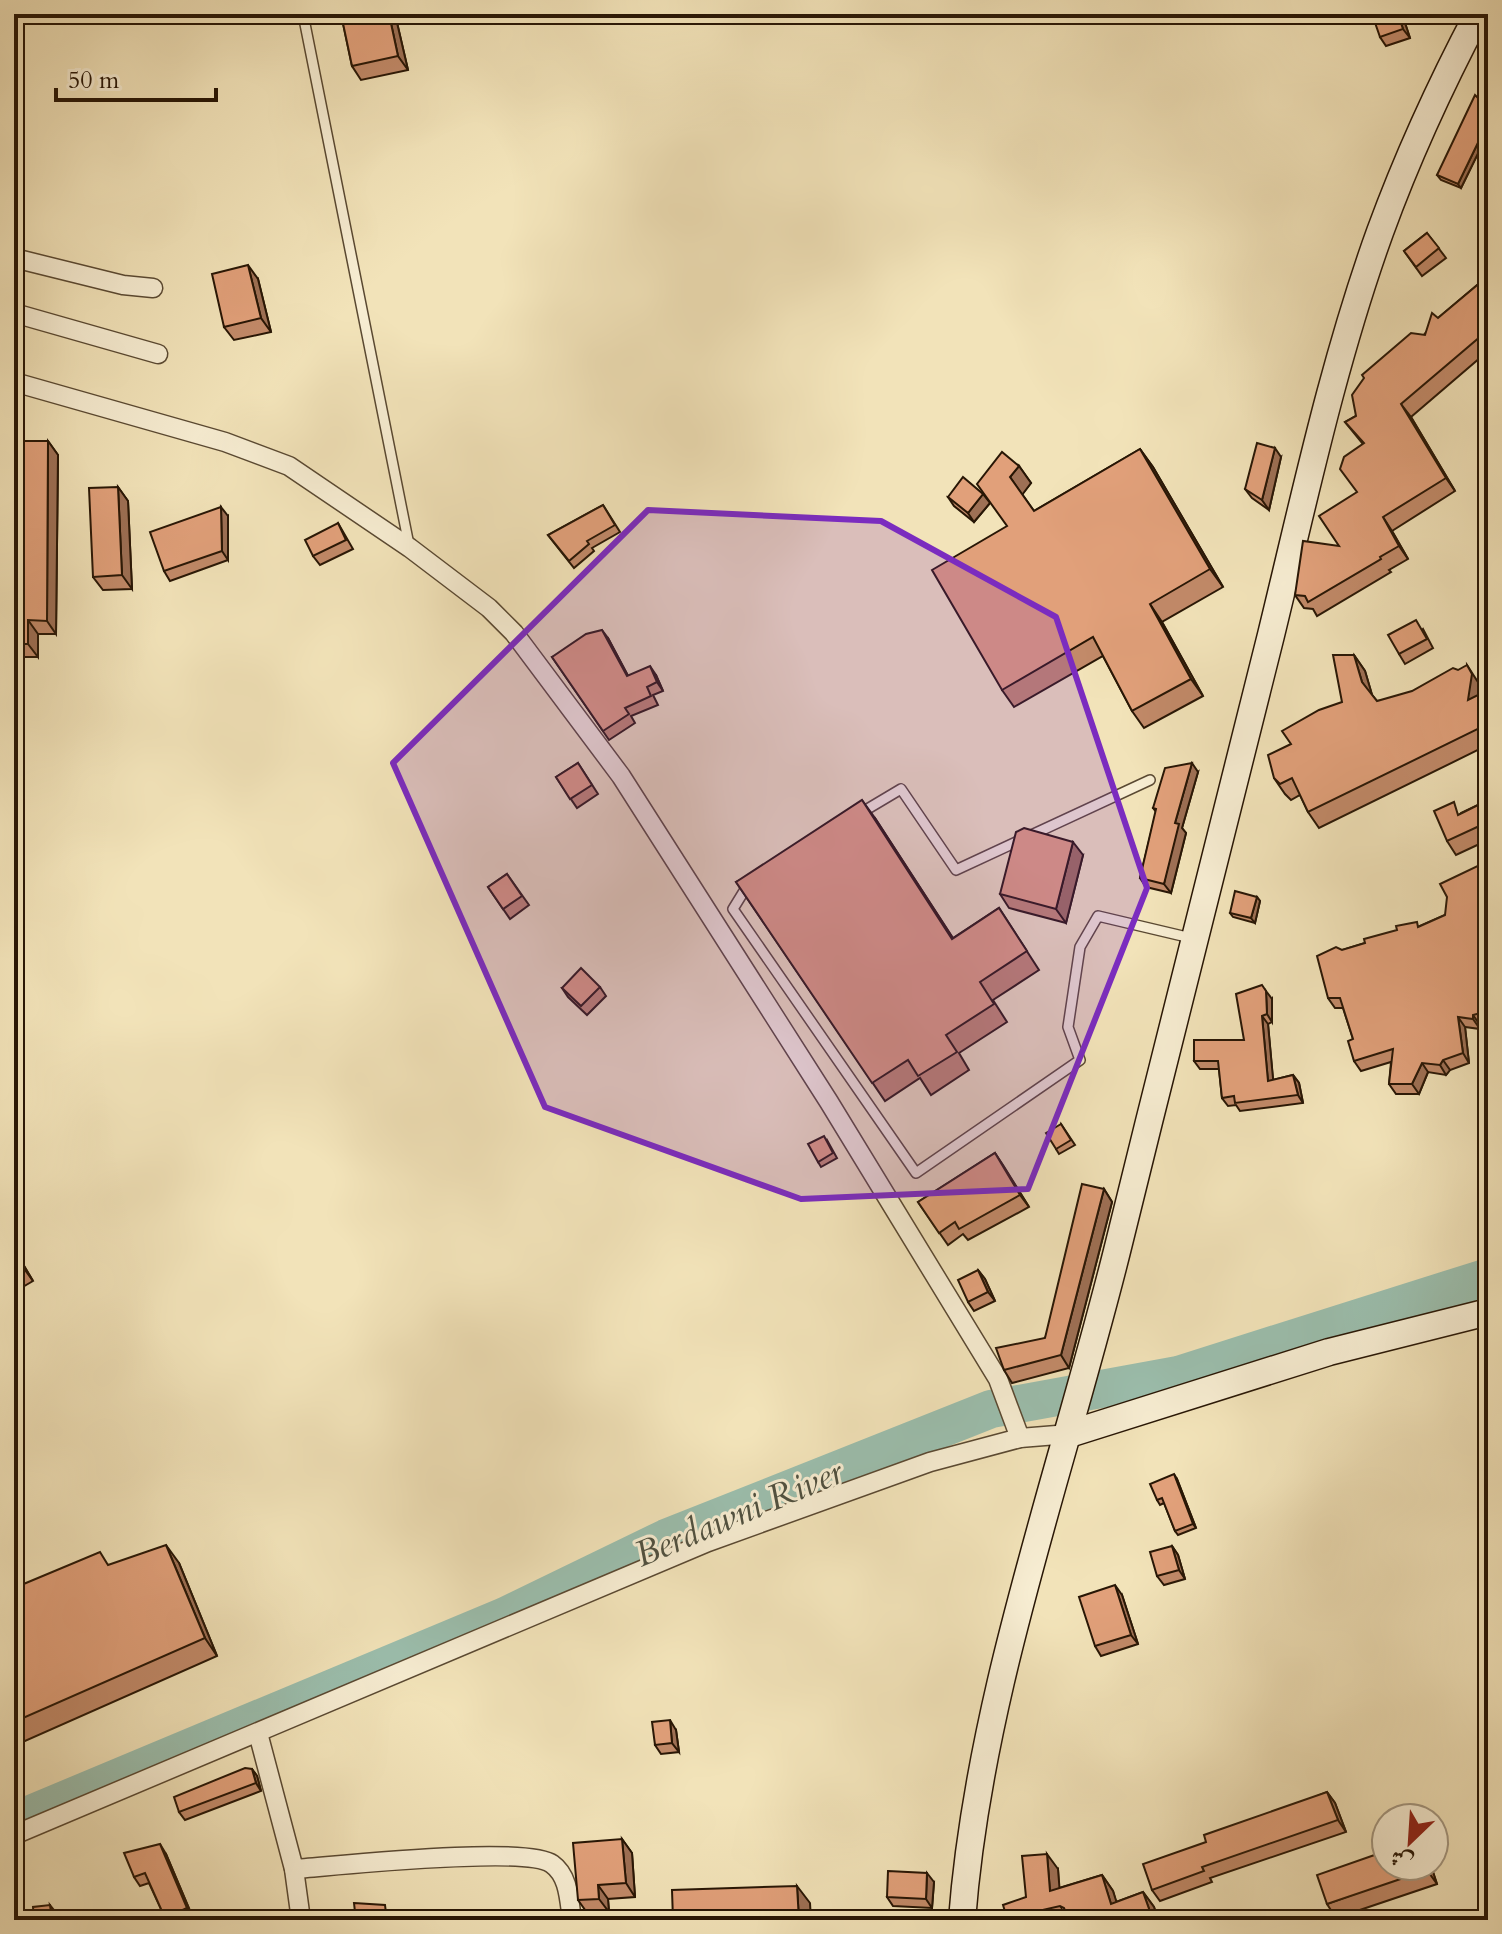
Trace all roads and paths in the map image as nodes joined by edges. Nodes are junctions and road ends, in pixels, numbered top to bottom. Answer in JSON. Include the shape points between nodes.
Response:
{"nodes":[{"id":1,"x":303,"y":14,"type":"edge"},
{"id":2,"x":1478,"y":14,"type":"edge"},
{"id":3,"x":14,"y":258,"type":"edge"},
{"id":4,"x":153,"y":288,"type":"dead end"},
{"id":5,"x":14,"y":313,"type":"edge"},
{"id":6,"x":158,"y":354,"type":"dead end"},
{"id":7,"x":14,"y":382,"type":"edge"},
{"id":8,"x":410,"y":548,"type":"junction"},
{"id":9,"x":1150,"y":780,"type":"dead end"},
{"id":10,"x":847,"y":821,"type":"edge"},
{"id":11,"x":752,"y":878,"type":"edge"},
{"id":12,"x":1195,"y":938,"type":"junction"},
{"id":13,"x":1488,"y":1312,"type":"edge"},
{"id":14,"x":1072,"y":1423,"type":"junction"},
{"id":15,"x":1020,"y":1438,"type":"junction"},
{"id":16,"x":258,"y":1733,"type":"junction"},
{"id":17,"x":14,"y":1835,"type":"edge"},
{"id":18,"x":294,"y":1869,"type":"junction"},
{"id":19,"x":14,"y":1891,"type":"edge"},
{"id":20,"x":18,"y":1920,"type":"edge"},
{"id":21,"x":301,"y":1920,"type":"edge"},
{"id":22,"x":572,"y":1920,"type":"edge"},
{"id":23,"x":962,"y":1920,"type":"edge"}],
"edges":[{"from":1,"to":8,"type":"lane"},
{"from":2,"to":12,"type":"main road","via":[[1381,230],[1352,318]]},
{"from":3,"to":4,"type":"street"},
{"from":5,"to":6,"type":"street"},
{"from":7,"to":8,"type":"street","via":[[225,442],[289,466]]},
{"from":8,"to":15,"type":"street","via":[[514,633],[621,776],[998,1379]]},
{"from":9,"to":10,"type":"lane","via":[[956,870],[901,789]]},
{"from":11,"to":12,"type":"lane","via":[[733,909],[916,1173],[1080,1060],[1068,1027],[1080,947],[1098,916]]},
{"from":12,"to":14,"type":"main road"},
{"from":13,"to":14,"type":"main road"},
{"from":14,"to":15,"type":"street"},
{"from":14,"to":23,"type":"main road","via":[[982,1768]]},
{"from":15,"to":16,"type":"street","via":[[930,1462],[708,1542]]},
{"from":16,"to":17,"type":"street"},
{"from":16,"to":18,"type":"street"},
{"from":18,"to":21,"type":"street"},
{"from":18,"to":22,"type":"street","via":[[467,1857],[537,1858],[561,1873]]},
{"from":19,"to":20,"type":"lane"}]}
